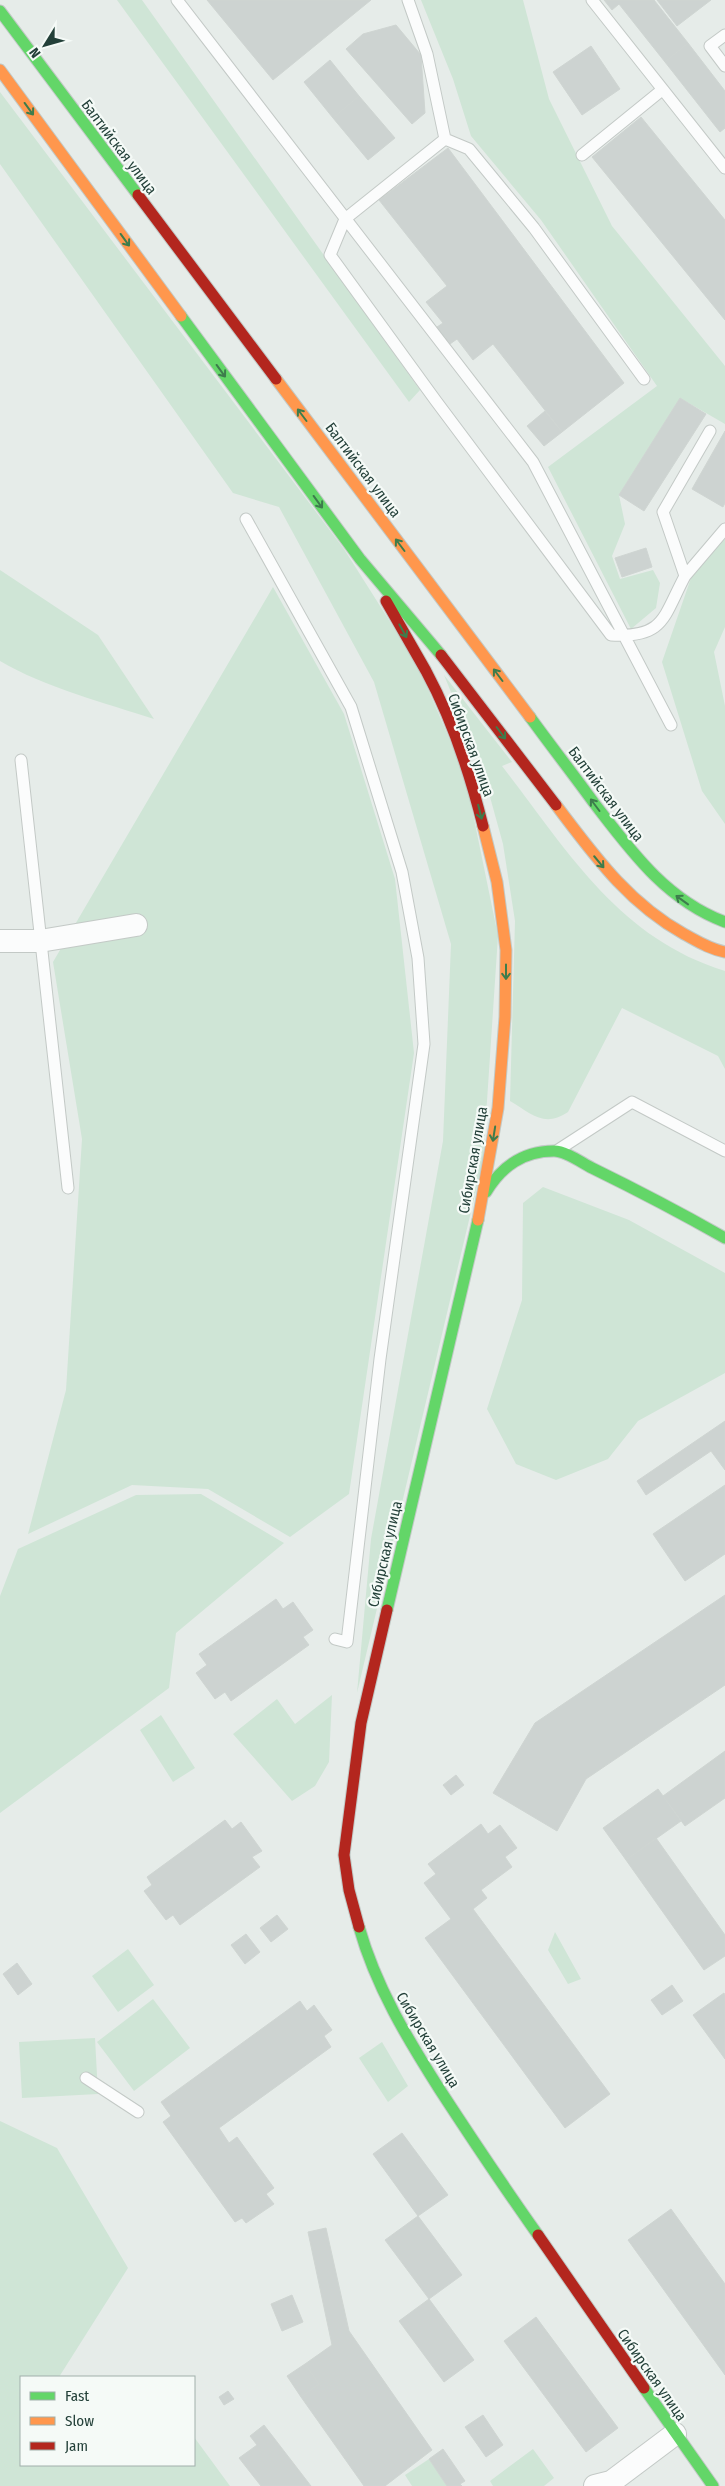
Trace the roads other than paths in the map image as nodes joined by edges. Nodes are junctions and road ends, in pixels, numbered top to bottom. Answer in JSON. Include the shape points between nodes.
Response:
{"nodes":[{"id":1,"x":177,"y":0,"type":"edge"},
{"id":2,"x":408,"y":0,"type":"edge"},
{"id":3,"x":592,"y":0,"type":"edge"},
{"id":4,"x":0,"y":11,"type":"edge"},
{"id":5,"x":725,"y":35,"type":"edge"},
{"id":6,"x":725,"y":66,"type":"edge"},
{"id":7,"x":0,"y":70,"type":"edge"},
{"id":8,"x":662,"y":90,"type":"junction"},
{"id":9,"x":444,"y":139,"type":"junction"},
{"id":10,"x":582,"y":155,"type":"dead end"},
{"id":11,"x":725,"y":168,"type":"edge"},
{"id":12,"x":345,"y":219,"type":"junction"},
{"id":13,"x":644,"y":380,"type":"dead end"},
{"id":14,"x":710,"y":431,"type":"dead end"},
{"id":15,"x":246,"y":519,"type":"dead end"},
{"id":16,"x":725,"y":530,"type":"edge"},
{"id":17,"x":360,"y":560,"type":"junction"},
{"id":18,"x":685,"y":576,"type":"junction"},
{"id":19,"x":626,"y":636,"type":"junction"},
{"id":20,"x":671,"y":725,"type":"dead end"},
{"id":21,"x":21,"y":760,"type":"dead end"},
{"id":22,"x":725,"y":922,"type":"edge"},
{"id":23,"x":136,"y":925,"type":"dead end"},
{"id":24,"x":40,"y":941,"type":"junction"},
{"id":25,"x":0,"y":942,"type":"edge"},
{"id":26,"x":725,"y":952,"type":"edge"},
{"id":27,"x":557,"y":1151,"type":"junction"},
{"id":28,"x":725,"y":1151,"type":"edge"},
{"id":29,"x":68,"y":1188,"type":"dead end"},
{"id":30,"x":483,"y":1198,"type":"junction"},
{"id":31,"x":725,"y":1238,"type":"edge"},
{"id":32,"x":335,"y":1638,"type":"dead end"},
{"id":33,"x":86,"y":2078,"type":"dead end"},
{"id":34,"x":138,"y":2112,"type":"dead end"},
{"id":35,"x":675,"y":2434,"type":"junction"},
{"id":36,"x":595,"y":2486,"type":"edge"},
{"id":37,"x":713,"y":2486,"type":"edge"}],
"edges":[{"from":1,"to":12,"type":"lane"},
{"from":2,"to":9,"type":"lane","via":[[427,54]]},
{"from":3,"to":8,"type":"lane"},
{"from":22,"to":4,"type":"main road","name":"Балтийская улица","one_way":true,"via":[[683,902],[650,874],[625,844]]},
{"from":5,"to":6,"type":"lane","via":[[710,46]]},
{"from":7,"to":17,"type":"main road","one_way":true},
{"from":8,"to":10,"type":"lane"},
{"from":8,"to":11,"type":"lane"},
{"from":9,"to":12,"type":"lane"},
{"from":9,"to":13,"type":"lane","via":[[469,149],[534,228]]},
{"from":12,"to":19,"type":"lane","via":[[533,462]]},
{"from":12,"to":19,"type":"lane","via":[[330,255],[612,635]]},
{"from":14,"to":18,"type":"lane","via":[[664,512]]},
{"from":15,"to":32,"type":"lane","via":[[351,707],[402,872],[418,958],[424,1044],[380,1359],[348,1642]]},
{"from":16,"to":18,"type":"lane"},
{"from":17,"to":26,"type":"main road","one_way":true,"via":[[445,660],[599,862],[631,897],[672,927],[711,949]]},
{"from":17,"to":30,"type":"main road","name":"Сибирская улица","one_way":true,"via":[[427,673],[453,732],[472,782],[497,882],[506,950],[505,1017],[498,1108]]},
{"from":18,"to":19,"type":"lane","via":[[659,625],[644,634]]},
{"from":19,"to":20,"type":"lane"},
{"from":21,"to":24,"type":"lane"},
{"from":23,"to":24,"type":"street"},
{"from":24,"to":25,"type":"street"},
{"from":24,"to":29,"type":"lane"},
{"from":27,"to":28,"type":"lane","via":[[632,1102]]},
{"from":27,"to":30,"type":"main road","via":[[521,1155],[491,1182]]},
{"from":27,"to":31,"type":"main road","via":[[667,1205]]},
{"from":30,"to":35,"type":"main road","name":"Сибирская улица","via":[[361,1723],[344,1855],[349,1890],[363,1941],[399,2025],[481,2154]]},
{"from":33,"to":34,"type":"lane"},
{"from":35,"to":36,"type":"street","via":[[610,2482]]},
{"from":35,"to":37,"type":"main road","name":"Сибирская улица"}]}
